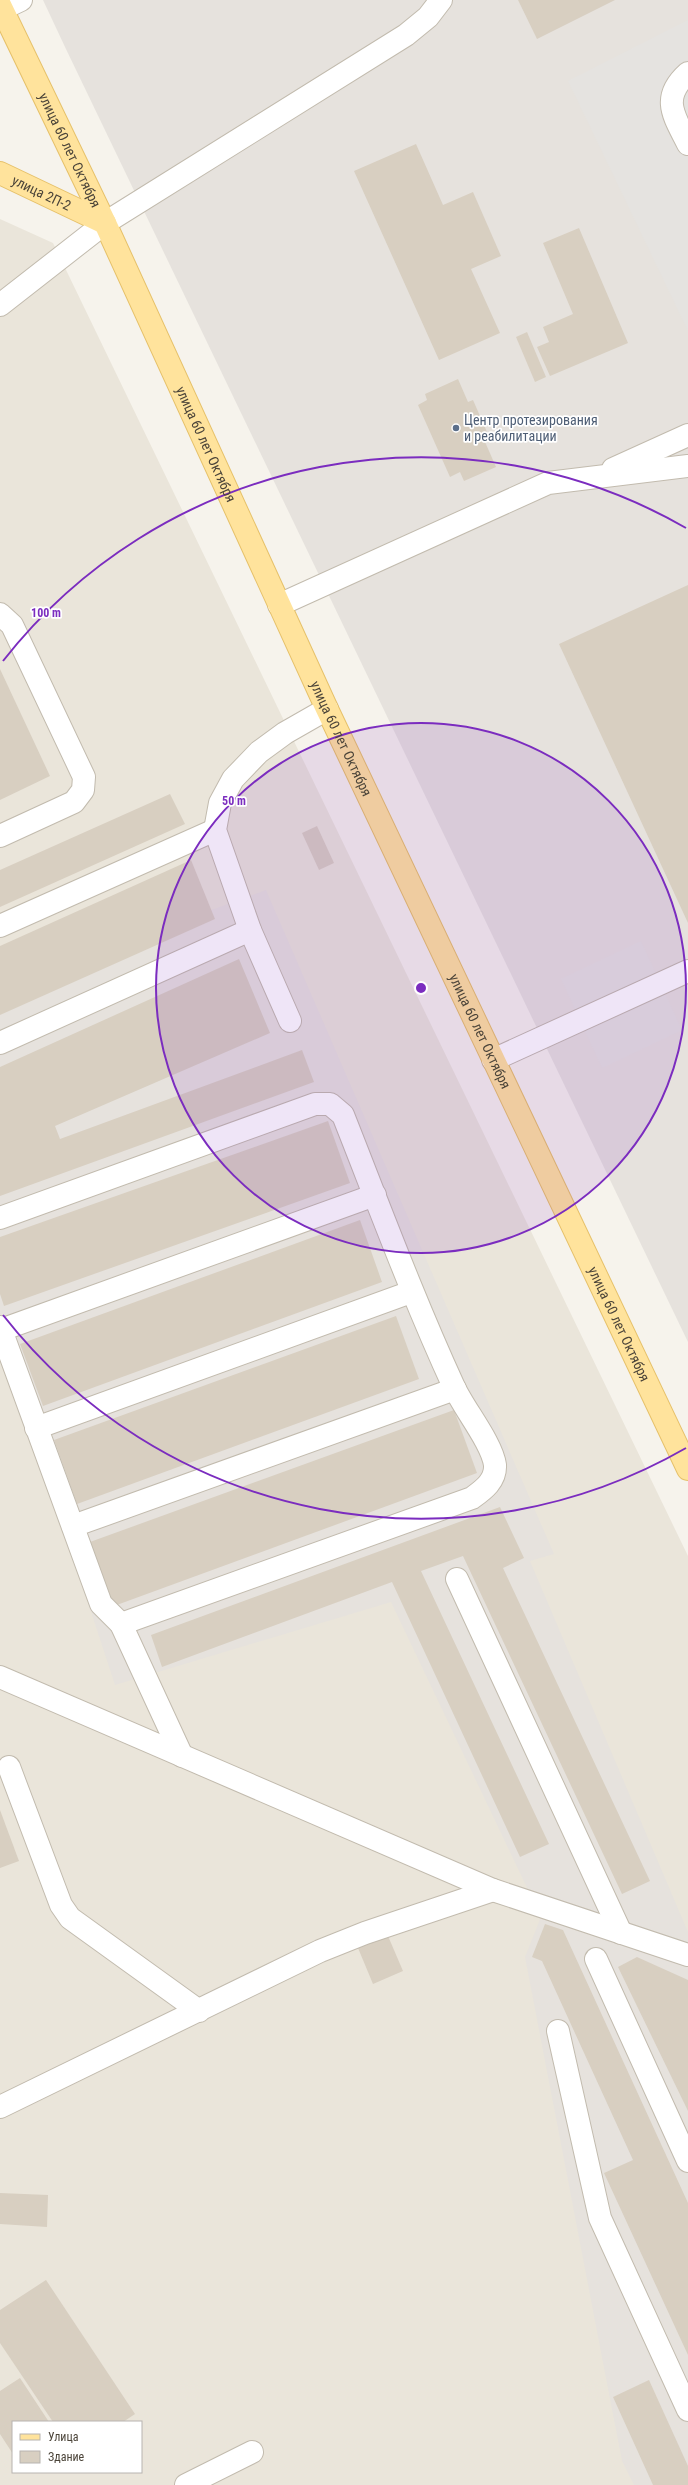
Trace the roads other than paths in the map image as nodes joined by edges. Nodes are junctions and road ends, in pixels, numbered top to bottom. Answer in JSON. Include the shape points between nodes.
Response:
{"nodes":[{"id":1,"x":441,"y":0,"type":"edge"},
{"id":2,"x":8,"y":5,"type":"edge"},
{"id":3,"x":688,"y":73,"type":"edge"},
{"id":4,"x":688,"y":144,"type":"edge"},
{"id":5,"x":0,"y":173,"type":"edge"},
{"id":6,"x":105,"y":223,"type":"junction"},
{"id":7,"x":0,"y":305,"type":"edge"},
{"id":8,"x":688,"y":435,"type":"edge"},
{"id":9,"x":688,"y":466,"type":"edge"},
{"id":10,"x":593,"y":478,"type":"junction"},
{"id":11,"x":279,"y":605,"type":"junction"},
{"id":12,"x":0,"y":614,"type":"edge"},
{"id":13,"x":327,"y":709,"type":"junction"},
{"id":14,"x":215,"y":830,"type":"junction"},
{"id":15,"x":0,"y":836,"type":"edge"},
{"id":16,"x":0,"y":926,"type":"edge"},
{"id":17,"x":250,"y":930,"type":"junction"},
{"id":18,"x":688,"y":971,"type":"edge"},
{"id":19,"x":290,"y":1021,"type":"dead end"},
{"id":20,"x":0,"y":1043,"type":"edge"},
{"id":21,"x":493,"y":1060,"type":"junction"},
{"id":22,"x":375,"y":1195,"type":"junction"},
{"id":23,"x":0,"y":1218,"type":"edge"},
{"id":24,"x":412,"y":1292,"type":"junction"},
{"id":25,"x":0,"y":1329,"type":"edge"},
{"id":26,"x":455,"y":1389,"type":"junction"},
{"id":27,"x":36,"y":1428,"type":"junction"},
{"id":28,"x":688,"y":1469,"type":"edge"},
{"id":29,"x":73,"y":1526,"type":"junction"},
{"id":30,"x":457,"y":1579,"type":"dead end"},
{"id":31,"x":121,"y":1624,"type":"junction"},
{"id":32,"x":0,"y":1676,"type":"edge"},
{"id":33,"x":182,"y":1756,"type":"junction"},
{"id":34,"x":9,"y":1767,"type":"dead end"},
{"id":35,"x":493,"y":1890,"type":"junction"},
{"id":36,"x":621,"y":1933,"type":"junction"},
{"id":37,"x":688,"y":1955,"type":"edge"},
{"id":38,"x":596,"y":1959,"type":"dead end"},
{"id":39,"x":200,"y":2011,"type":"junction"},
{"id":40,"x":558,"y":2031,"type":"dead end"},
{"id":41,"x":0,"y":2106,"type":"edge"},
{"id":42,"x":688,"y":2161,"type":"edge"},
{"id":43,"x":688,"y":2410,"type":"edge"},
{"id":44,"x":252,"y":2452,"type":"dead end"},
{"id":45,"x":186,"y":2485,"type":"edge"}],
"edges":[{"from":1,"to":6,"type":"lane","via":[[428,17],[406,35]]},
{"from":2,"to":6,"type":"main road","name":"улица 60 лет Октября"},
{"from":3,"to":4,"type":"lane","via":[[678,82],[671,96],[672,112]]},
{"from":5,"to":6,"type":"main road","name":"улица 2П-2"},
{"from":6,"to":7,"type":"lane"},
{"from":6,"to":11,"type":"main road","name":"улица 60 лет Октября"},
{"from":8,"to":10,"type":"lane"},
{"from":9,"to":10,"type":"lane"},
{"from":10,"to":11,"type":"lane","via":[[548,483]]},
{"from":11,"to":13,"type":"main road","name":"улица 60 лет Октября"},
{"from":12,"to":15,"type":"lane","via":[[12,625],[84,777],[83,790],[74,802]]},
{"from":13,"to":14,"type":"lane","via":[[285,733],[259,752],[233,779],[220,803]]},
{"from":13,"to":21,"type":"main road","name":"улица 60 лет Октября"},
{"from":14,"to":16,"type":"lane"},
{"from":14,"to":17,"type":"lane"},
{"from":17,"to":19,"type":"lane"},
{"from":17,"to":20,"type":"lane"},
{"from":18,"to":21,"type":"lane"},
{"from":21,"to":28,"type":"main road","name":"улица 60 лет Октября"},
{"from":22,"to":23,"type":"lane","via":[[343,1115],[330,1104],[315,1104]]},
{"from":22,"to":24,"type":"lane"},
{"from":22,"to":25,"type":"lane"},
{"from":24,"to":26,"type":"lane"},
{"from":24,"to":27,"type":"lane"},
{"from":25,"to":27,"type":"lane"},
{"from":26,"to":29,"type":"lane"},
{"from":26,"to":31,"type":"lane","via":[[486,1444],[494,1465],[492,1479],[485,1489],[472,1498]]},
{"from":27,"to":29,"type":"lane"},
{"from":29,"to":31,"type":"lane","via":[[101,1604]]},
{"from":30,"to":36,"type":"lane"},
{"from":31,"to":33,"type":"lane"},
{"from":32,"to":33,"type":"lane"},
{"from":33,"to":35,"type":"lane"},
{"from":34,"to":39,"type":"lane","via":[[60,1905],[70,1918]]},
{"from":35,"to":36,"type":"lane"},
{"from":35,"to":39,"type":"lane","via":[[365,1933],[326,1949]]},
{"from":36,"to":37,"type":"lane"},
{"from":38,"to":42,"type":"lane"},
{"from":39,"to":41,"type":"lane"},
{"from":40,"to":43,"type":"lane","via":[[600,2218]]},
{"from":44,"to":45,"type":"lane"}]}
